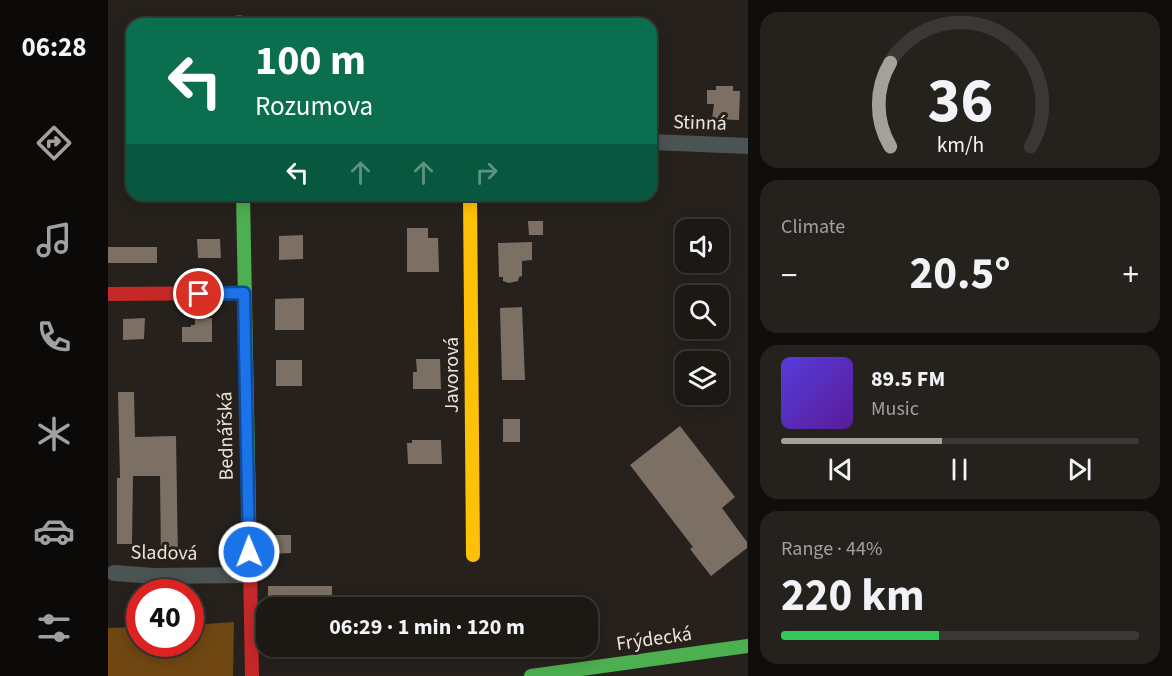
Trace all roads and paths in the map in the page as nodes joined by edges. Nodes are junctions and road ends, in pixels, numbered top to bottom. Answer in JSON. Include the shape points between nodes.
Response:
{"nodes":[{"id":1,"x":657,"y":142,"type":"edge"},
{"id":2,"x":747,"y":146,"type":"edge"},
{"id":3,"x":243,"y":201,"type":"edge"},
{"id":4,"x":470,"y":201,"type":"edge"},
{"id":5,"x":244,"y":293,"type":"junction"},
{"id":6,"x":108,"y":294,"type":"edge"},
{"id":7,"x":473,"y":555,"type":"dead end"},
{"id":8,"x":114,"y":573,"type":"dead end"},
{"id":9,"x":249,"y":575,"type":"junction"},
{"id":10,"x":747,"y":646,"type":"edge"},
{"id":11,"x":252,"y":676,"type":"edge"},
{"id":12,"x":531,"y":676,"type":"edge"}],
"edges":[{"from":1,"to":2,"type":"street","name":"Stinná"},
{"from":3,"to":5,"type":"street","name":"Bednářská"},
{"from":4,"to":7,"type":"street","name":"Javorová"},
{"from":5,"to":6,"type":"street"},
{"from":5,"to":9,"type":"street","name":"Bednářská"},
{"from":8,"to":9,"type":"street","name":"Sladová"},
{"from":9,"to":11,"type":"street","name":"Bednářská"},
{"from":10,"to":12,"type":"street","name":"Frýdecká"}]}
